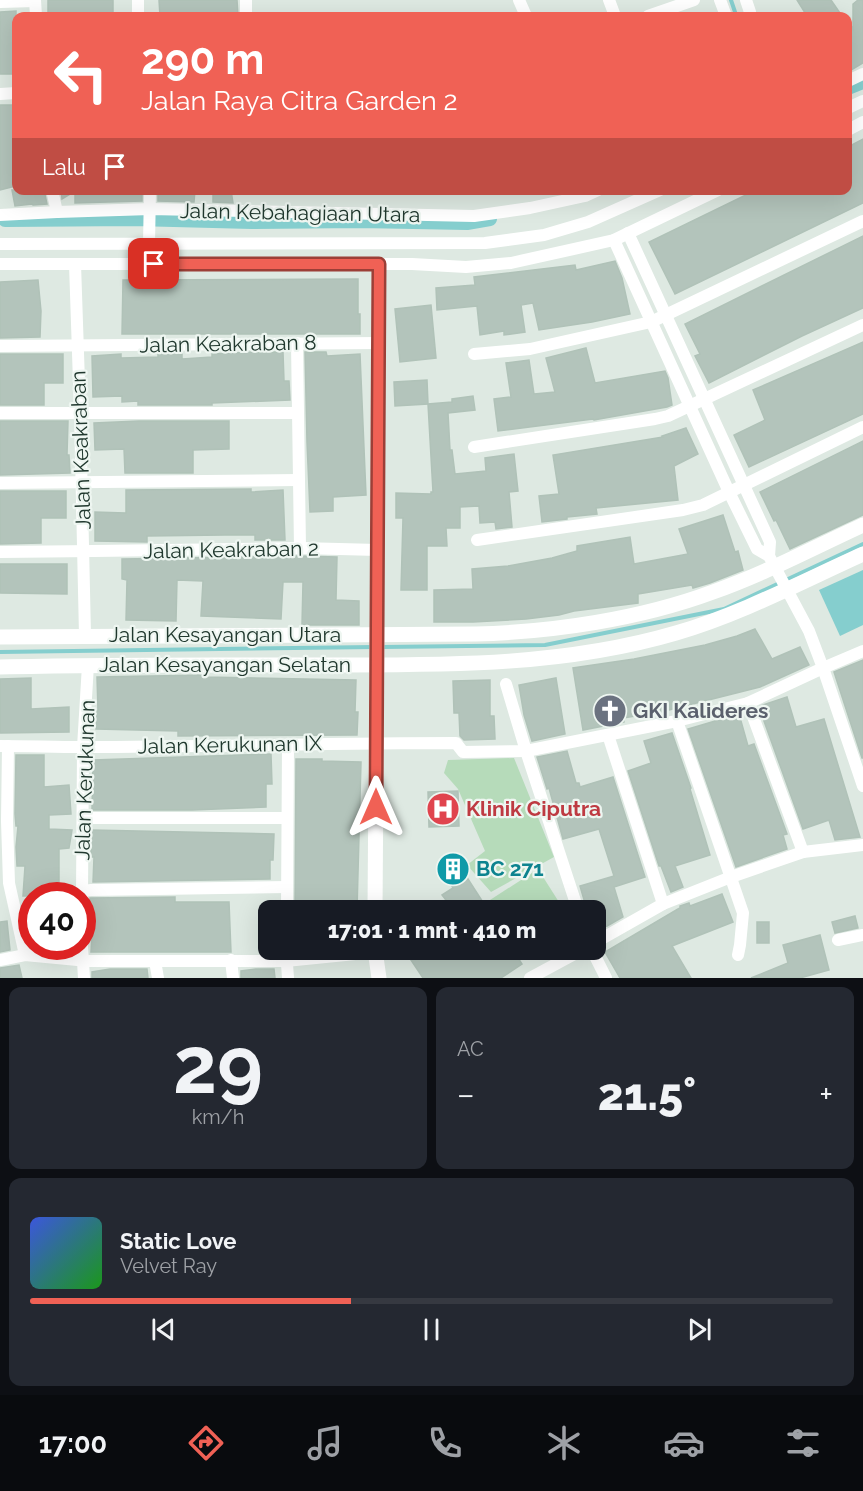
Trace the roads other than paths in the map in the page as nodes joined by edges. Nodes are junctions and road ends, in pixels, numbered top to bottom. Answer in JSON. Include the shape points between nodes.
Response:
{"nodes":[{"id":1,"x":694,"y":0,"type":"edge"},
{"id":2,"x":35,"y":1,"type":"edge"},
{"id":3,"x":0,"y":2,"type":"edge"},
{"id":4,"x":660,"y":12,"type":"edge"},
{"id":5,"x":53,"y":195,"type":"edge"},
{"id":6,"x":150,"y":195,"type":"edge"},
{"id":7,"x":587,"y":195,"type":"edge"},
{"id":8,"x":649,"y":195,"type":"edge"},
{"id":9,"x":708,"y":195,"type":"edge"},
{"id":10,"x":150,"y":209,"type":"junction"},
{"id":11,"x":57,"y":212,"type":"junction"},
{"id":12,"x":0,"y":215,"type":"edge"},
{"id":13,"x":863,"y":222,"type":"edge"},
{"id":14,"x":628,"y":233,"type":"junction"},
{"id":15,"x":614,"y":240,"type":"junction"},
{"id":16,"x":0,"y":244,"type":"edge"},
{"id":17,"x":149,"y":244,"type":"junction"},
{"id":18,"x":0,"y":264,"type":"edge"},
{"id":19,"x":75,"y":264,"type":"junction"},
{"id":20,"x":379,"y":264,"type":"junction"},
{"id":21,"x":665,"y":315,"type":"junction"},
{"id":22,"x":651,"y":322,"type":"junction"},
{"id":23,"x":863,"y":325,"type":"edge"},
{"id":24,"x":297,"y":343,"type":"junction"},
{"id":25,"x":379,"y":344,"type":"junction"},
{"id":26,"x":0,"y":346,"type":"edge"},
{"id":27,"x":78,"y":346,"type":"junction"},
{"id":28,"x":474,"y":354,"type":"dead end"},
{"id":29,"x":704,"y":400,"type":"junction"},
{"id":30,"x":691,"y":406,"type":"junction"},
{"id":31,"x":80,"y":412,"type":"junction"},
{"id":32,"x":0,"y":413,"type":"edge"},
{"id":33,"x":298,"y":413,"type":"junction"},
{"id":34,"x":863,"y":427,"type":"edge"},
{"id":35,"x":474,"y":447,"type":"dead end"},
{"id":36,"x":298,"y":480,"type":"junction"},
{"id":37,"x":82,"y":482,"type":"junction"},
{"id":38,"x":0,"y":483,"type":"edge"},
{"id":39,"x":744,"y":486,"type":"junction"},
{"id":40,"x":729,"y":492,"type":"junction"},
{"id":41,"x":863,"y":525,"type":"edge"},
{"id":42,"x":477,"y":540,"type":"dead end"},
{"id":43,"x":300,"y":548,"type":"junction"},
{"id":44,"x":378,"y":550,"type":"junction"},
{"id":45,"x":0,"y":552,"type":"edge"},
{"id":46,"x":84,"y":552,"type":"junction"},
{"id":47,"x":863,"y":554,"type":"edge"},
{"id":48,"x":774,"y":564,"type":"junction"},
{"id":49,"x":786,"y":587,"type":"junction"},
{"id":50,"x":85,"y":636,"type":"junction"},
{"id":51,"x":0,"y":637,"type":"edge"},
{"id":52,"x":377,"y":637,"type":"junction"},
{"id":53,"x":863,"y":651,"type":"edge"},
{"id":54,"x":88,"y":664,"type":"junction"},
{"id":55,"x":377,"y":665,"type":"junction"},
{"id":56,"x":0,"y":667,"type":"edge"},
{"id":57,"x":823,"y":668,"type":"junction"},
{"id":58,"x":506,"y":684,"type":"dead end"},
{"id":59,"x":748,"y":703,"type":"junction"},
{"id":60,"x":677,"y":721,"type":"junction"},
{"id":61,"x":608,"y":735,"type":"junction"},
{"id":62,"x":376,"y":744,"type":"junction"},
{"id":63,"x":4,"y":746,"type":"edge"},
{"id":64,"x":288,"y":746,"type":"junction"},
{"id":65,"x":83,"y":747,"type":"junction"},
{"id":66,"x":526,"y":751,"type":"junction"},
{"id":67,"x":863,"y":786,"type":"edge"},
{"id":68,"x":83,"y":818,"type":"junction"},
{"id":69,"x":287,"y":818,"type":"junction"},
{"id":70,"x":3,"y":821,"type":"edge"},
{"id":71,"x":863,"y":845,"type":"edge"},
{"id":72,"x":803,"y":852,"type":"junction"},
{"id":73,"x":731,"y":877,"type":"junction"},
{"id":74,"x":82,"y":882,"type":"edge"},
{"id":75,"x":287,"y":887,"type":"junction"},
{"id":76,"x":96,"y":890,"type":"edge"},
{"id":77,"x":287,"y":900,"type":"edge"},
{"id":78,"x":375,"y":900,"type":"edge"},
{"id":79,"x":575,"y":900,"type":"edge"},
{"id":80,"x":663,"y":904,"type":"junction"},
{"id":81,"x":18,"y":924,"type":"edge"},
{"id":82,"x":863,"y":935,"type":"edge"},
{"id":83,"x":606,"y":936,"type":"edge"},
{"id":84,"x":838,"y":940,"type":"dead end"},
{"id":85,"x":738,"y":955,"type":"dead end"},
{"id":86,"x":18,"y":956,"type":"edge"},
{"id":87,"x":258,"y":958,"type":"edge"},
{"id":88,"x":0,"y":960,"type":"edge"},
{"id":89,"x":72,"y":960,"type":"edge"},
{"id":90,"x":231,"y":960,"type":"junction"},
{"id":91,"x":286,"y":960,"type":"edge"},
{"id":92,"x":377,"y":960,"type":"edge"},
{"id":93,"x":563,"y":960,"type":"edge"},
{"id":94,"x":597,"y":960,"type":"edge"},
{"id":95,"x":82,"y":961,"type":"junction"},
{"id":96,"x":155,"y":961,"type":"junction"},
{"id":97,"x":84,"y":978,"type":"edge"},
{"id":98,"x":158,"y":978,"type":"edge"},
{"id":99,"x":232,"y":978,"type":"edge"},
{"id":100,"x":288,"y":978,"type":"edge"},
{"id":101,"x":380,"y":978,"type":"edge"},
{"id":102,"x":530,"y":978,"type":"edge"},
{"id":103,"x":606,"y":978,"type":"edge"}],
"edges":[{"from":1,"to":4,"type":"street"},
{"from":2,"to":3,"type":"street"},
{"from":5,"to":11,"type":"street"},
{"from":6,"to":10,"type":"street"},
{"from":7,"to":10,"type":"street","name":"Jalan Kebahagiaan Utara","via":[[474,216]]},
{"from":8,"to":17,"type":"street","via":[[588,222],[544,235],[485,243]]},
{"from":9,"to":14,"type":"street"},
{"from":10,"to":11,"type":"street","name":"Jalan Kebahagiaan Utara"},
{"from":10,"to":17,"type":"street"},
{"from":11,"to":12,"type":"street","name":"Jalan Kebahagiaan Utara"},
{"from":13,"to":21,"type":"street"},
{"from":14,"to":15,"type":"street"},
{"from":14,"to":21,"type":"street"},
{"from":15,"to":20,"type":"street","via":[[511,263],[466,267]]},
{"from":15,"to":22,"type":"street"},
{"from":16,"to":17,"type":"street"},
{"from":18,"to":19,"type":"street"},
{"from":19,"to":20,"type":"street"},
{"from":19,"to":27,"type":"street","name":"Jalan Keakraban"},
{"from":20,"to":25,"type":"street"},
{"from":21,"to":22,"type":"street"},
{"from":21,"to":29,"type":"street"},
{"from":22,"to":28,"type":"street","via":[[530,349]]},
{"from":22,"to":30,"type":"street"},
{"from":23,"to":29,"type":"street"},
{"from":24,"to":25,"type":"street","name":"Jalan Keakraban 8"},
{"from":24,"to":27,"type":"street","name":"Jalan Keakraban 8"},
{"from":24,"to":33,"type":"street"},
{"from":25,"to":44,"type":"street"},
{"from":26,"to":27,"type":"street","name":"Jalan Keakraban 8"},
{"from":27,"to":31,"type":"street","name":"Jalan Keakraban"},
{"from":29,"to":30,"type":"street"},
{"from":29,"to":39,"type":"street"},
{"from":30,"to":35,"type":"street","via":[[655,419]]},
{"from":30,"to":40,"type":"street"},
{"from":31,"to":32,"type":"street"},
{"from":31,"to":33,"type":"street"},
{"from":31,"to":37,"type":"street","name":"Jalan Keakraban"},
{"from":33,"to":36,"type":"street"},
{"from":34,"to":39,"type":"street"},
{"from":36,"to":37,"type":"street"},
{"from":36,"to":43,"type":"street"},
{"from":37,"to":38,"type":"street"},
{"from":37,"to":46,"type":"street","name":"Jalan Keakraban"},
{"from":39,"to":40,"type":"street"},
{"from":39,"to":48,"type":"street","via":[[770,542]]},
{"from":40,"to":42,"type":"street","via":[[683,510]]},
{"from":40,"to":48,"type":"street","via":[[757,549]]},
{"from":41,"to":48,"type":"street","name":"Jalan Kesayangan Utara"},
{"from":43,"to":44,"type":"street","name":"Jalan Keakraban 2"},
{"from":43,"to":46,"type":"street","name":"Jalan Keakraban 2"},
{"from":44,"to":52,"type":"street"},
{"from":45,"to":46,"type":"street","name":"Jalan Keakraban 2"},
{"from":46,"to":50,"type":"street","name":"Jalan Keakraban"},
{"from":47,"to":49,"type":"street","name":"Jalan Kesayangan Selatan"},
{"from":48,"to":49,"type":"street"},
{"from":48,"to":52,"type":"street","name":"Jalan Kesayangan Utara","via":[[685,602],[626,616],[535,631]]},
{"from":49,"to":55,"type":"street","name":"Jalan Kesayangan Selatan","via":[[716,620],[603,649],[501,663]]},
{"from":49,"to":57,"type":"street"},
{"from":50,"to":51,"type":"street","name":"Jalan Kesayangan Utara"},
{"from":50,"to":52,"type":"street","name":"Jalan Kesayangan Utara"},
{"from":52,"to":55,"type":"street"},
{"from":53,"to":57,"type":"street"},
{"from":54,"to":55,"type":"street","name":"Jalan Kesayangan Selatan"},
{"from":54,"to":56,"type":"street","name":"Jalan Kesayangan Selatan"},
{"from":54,"to":65,"type":"street","name":"Jalan Kerukunan"},
{"from":55,"to":62,"type":"street"},
{"from":57,"to":59,"type":"street"},
{"from":57,"to":67,"type":"street"},
{"from":58,"to":66,"type":"street"},
{"from":59,"to":60,"type":"street"},
{"from":59,"to":72,"type":"street"},
{"from":60,"to":61,"type":"street"},
{"from":60,"to":73,"type":"street"},
{"from":61,"to":66,"type":"street"},
{"from":61,"to":80,"type":"street"},
{"from":62,"to":64,"type":"street","name":"Jalan Kerukunan IX"},
{"from":62,"to":66,"type":"street","name":"Jalan Kerukunan IX","via":[[456,743],[463,753]]},
{"from":62,"to":78,"type":"street"},
{"from":63,"to":65,"type":"street","name":"Jalan Kerukunan IX"},
{"from":63,"to":70,"type":"street"},
{"from":64,"to":65,"type":"street","name":"Jalan Kerukunan IX"},
{"from":64,"to":69,"type":"street"},
{"from":65,"to":68,"type":"street","name":"Jalan Kerukunan"},
{"from":66,"to":79,"type":"street"},
{"from":68,"to":69,"type":"street"},
{"from":68,"to":74,"type":"street","name":"Jalan Kerukunan"},
{"from":69,"to":75,"type":"street"},
{"from":70,"to":81,"type":"street","via":[[9,883]]},
{"from":71,"to":72,"type":"street"},
{"from":72,"to":73,"type":"street"},
{"from":73,"to":80,"type":"street"},
{"from":73,"to":85,"type":"street","via":[[743,913]]},
{"from":75,"to":76,"type":"street"},
{"from":75,"to":77,"type":"street"},
{"from":80,"to":83,"type":"street"},
{"from":82,"to":84,"type":"street"},
{"from":86,"to":88,"type":"street"},
{"from":87,"to":90,"type":"street"},
{"from":89,"to":95,"type":"street"},
{"from":90,"to":96,"type":"street"},
{"from":90,"to":99,"type":"street"},
{"from":91,"to":100,"type":"street"},
{"from":92,"to":101,"type":"street"},
{"from":93,"to":102,"type":"street"},
{"from":94,"to":103,"type":"street"},
{"from":95,"to":96,"type":"street"},
{"from":95,"to":97,"type":"street"},
{"from":96,"to":98,"type":"street"}]}
